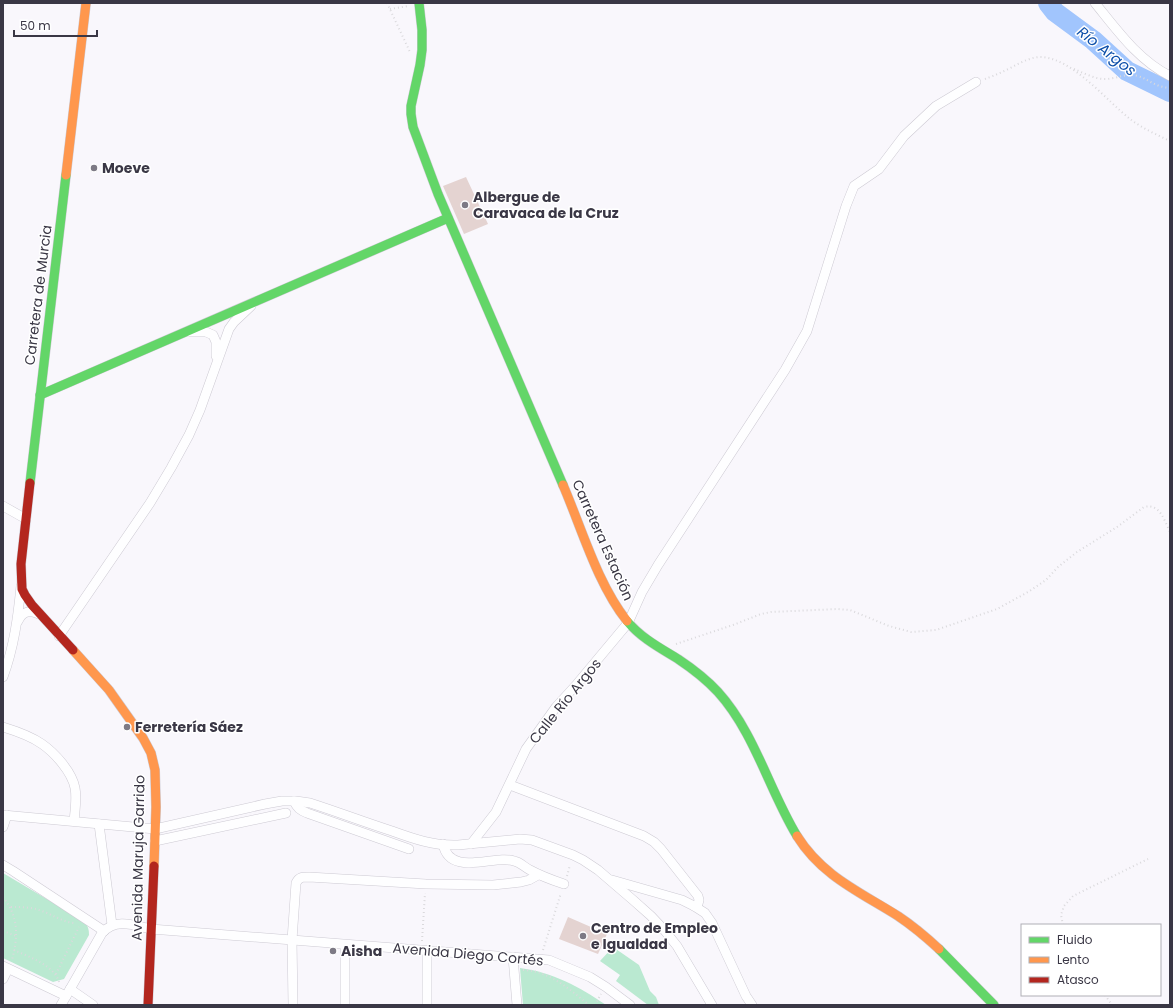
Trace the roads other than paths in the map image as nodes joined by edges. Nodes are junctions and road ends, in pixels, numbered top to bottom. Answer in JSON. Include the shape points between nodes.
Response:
{"nodes":[{"id":1,"x":86,"y":3,"type":"edge"},
{"id":2,"x":1095,"y":3,"type":"edge"},
{"id":3,"x":419,"y":4,"type":"edge"},
{"id":4,"x":1170,"y":76,"type":"edge"},
{"id":5,"x":976,"y":82,"type":"road end"},
{"id":6,"x":448,"y":218,"type":"junction"},
{"id":7,"x":258,"y":300,"type":"junction"},
{"id":8,"x":184,"y":332,"type":"junction"},
{"id":9,"x":215,"y":365,"type":"junction"},
{"id":10,"x":40,"y":395,"type":"junction"},
{"id":11,"x":3,"y":506,"type":"edge"},
{"id":12,"x":26,"y":519,"type":"junction"},
{"id":13,"x":22,"y":585,"type":"junction"},
{"id":14,"x":39,"y":614,"type":"junction"},
{"id":15,"x":17,"y":622,"type":"junction"},
{"id":16,"x":628,"y":623,"type":"junction"},
{"id":17,"x":59,"y":636,"type":"junction"},
{"id":18,"x":3,"y":677,"type":"edge"},
{"id":19,"x":3,"y":727,"type":"edge"},
{"id":20,"x":510,"y":784,"type":"junction"},
{"id":21,"x":294,"y":801,"type":"junction"},
{"id":22,"x":286,"y":813,"type":"dead end"},
{"id":23,"x":5,"y":815,"type":"edge"},
{"id":24,"x":74,"y":821,"type":"junction"},
{"id":25,"x":99,"y":824,"type":"junction"},
{"id":26,"x":3,"y":827,"type":"edge"},
{"id":27,"x":156,"y":829,"type":"junction"},
{"id":28,"x":155,"y":841,"type":"junction"},
{"id":29,"x":443,"y":844,"type":"junction"},
{"id":30,"x":471,"y":844,"type":"junction"},
{"id":31,"x":409,"y":849,"type":"dead end"},
{"id":32,"x":3,"y":865,"type":"edge"},
{"id":33,"x":538,"y":875,"type":"junction"},
{"id":34,"x":609,"y":880,"type":"junction"},
{"id":35,"x":564,"y":884,"type":"road end"},
{"id":36,"x":694,"y":906,"type":"junction"},
{"id":37,"x":112,"y":925,"type":"junction"},
{"id":38,"x":151,"y":929,"type":"junction"},
{"id":39,"x":104,"y":931,"type":"junction"},
{"id":40,"x":292,"y":940,"type":"junction"},
{"id":41,"x":346,"y":945,"type":"junction"},
{"id":42,"x":424,"y":950,"type":"junction"},
{"id":43,"x":513,"y":957,"type":"junction"},
{"id":44,"x":5,"y":967,"type":"edge"},
{"id":45,"x":3,"y":979,"type":"edge"},
{"id":46,"x":66,"y":993,"type":"junction"},
{"id":47,"x":61,"y":1005,"type":"edge"},
{"id":48,"x":94,"y":1005,"type":"edge"},
{"id":49,"x":148,"y":1005,"type":"edge"},
{"id":50,"x":293,"y":1005,"type":"edge"},
{"id":51,"x":345,"y":1005,"type":"edge"},
{"id":52,"x":427,"y":1005,"type":"edge"},
{"id":53,"x":517,"y":1005,"type":"edge"},
{"id":54,"x":630,"y":1005,"type":"edge"},
{"id":55,"x":712,"y":1005,"type":"edge"},
{"id":56,"x":752,"y":1005,"type":"edge"},
{"id":57,"x":994,"y":1005,"type":"edge"}],
"edges":[{"from":1,"to":10,"type":"street","name":"Carretera de Murcia"},
{"from":2,"to":4,"type":"street","via":[[1131,48]]},
{"from":3,"to":6,"type":"street","name":"Carretera Estación","via":[[422,56],[412,96],[412,122]]},
{"from":5,"to":16,"type":"street","name":"Calle Río Argos","via":[[936,106],[904,136],[879,169],[854,186],[807,331],[785,370],[658,565]]},
{"from":6,"to":7,"type":"street"},
{"from":6,"to":16,"type":"street","name":"Carretera Estación","via":[[605,584]]},
{"from":7,"to":8,"type":"street"},
{"from":7,"to":9,"type":"street","via":[[229,329]]},
{"from":8,"to":9,"type":"street","via":[[199,331],[213,335],[217,354]]},
{"from":8,"to":10,"type":"street"},
{"from":9,"to":17,"type":"street","via":[[189,435],[171,468]]},
{"from":10,"to":12,"type":"street","name":"Carretera de Murcia"},
{"from":11,"to":12,"type":"street"},
{"from":12,"to":13,"type":"street","name":"Carretera de Murcia"},
{"from":13,"to":14,"type":"street","name":"Avenida Maruja Garrido","via":[[27,599]]},
{"from":13,"to":15,"type":"street"},
{"from":14,"to":15,"type":"street","via":[[25,613]]},
{"from":14,"to":17,"type":"street","name":"Avenida Maruja Garrido"},
{"from":15,"to":18,"type":"street"},
{"from":16,"to":20,"type":"street","name":"Calle Río Argos","via":[[544,722],[526,749]]},
{"from":16,"to":57,"type":"street","name":"Carretera Estación","via":[[648,642],[690,667],[727,703],[743,728],[794,832],[810,854],[831,875],[904,920],[928,939]]},
{"from":17,"to":27,"type":"street","name":"Avenida Maruja Garrido","via":[[109,690],[151,753],[155,770]]},
{"from":19,"to":24,"type":"street","via":[[43,744],[67,770],[76,792]]},
{"from":20,"to":30,"type":"street","name":"Calle Río Argos","via":[[496,812]]},
{"from":20,"to":36,"type":"street","via":[[654,842],[698,896],[698,904]]},
{"from":21,"to":27,"type":"street","via":[[247,807]]},
{"from":21,"to":29,"type":"street","via":[[310,803],[410,838]]},
{"from":21,"to":31,"type":"street","via":[[300,810],[307,813]]},
{"from":22,"to":28,"type":"street"},
{"from":23,"to":24,"type":"street"},
{"from":23,"to":26,"type":"street"},
{"from":24,"to":25,"type":"street"},
{"from":25,"to":27,"type":"street"},
{"from":25,"to":37,"type":"street"},
{"from":27,"to":28,"type":"street","name":"Avenida Maruja Garrido"},
{"from":28,"to":38,"type":"street","name":"Avenida Maruja Garrido"},
{"from":29,"to":30,"type":"street"},
{"from":29,"to":33,"type":"street","via":[[448,855],[459,862],[513,860]]},
{"from":30,"to":34,"type":"street","via":[[532,840],[573,855]]},
{"from":32,"to":39,"type":"street"},
{"from":33,"to":35,"type":"street"},
{"from":33,"to":40,"type":"street","via":[[529,880],[493,885],[303,877],[296,883]]},
{"from":34,"to":36,"type":"street","via":[[682,900]]},
{"from":34,"to":55,"type":"street","via":[[665,931],[677,946]]},
{"from":36,"to":56,"type":"street","via":[[705,913],[712,923]]},
{"from":37,"to":38,"type":"street","name":"Avenida Diego Cortés","via":[[127,924]]},
{"from":37,"to":39,"type":"street"},
{"from":38,"to":40,"type":"street","name":"Avenida Diego Cortés"},
{"from":38,"to":49,"type":"street","name":"Avenida Maruja Garrido"},
{"from":39,"to":46,"type":"street"},
{"from":40,"to":41,"type":"street","name":"Avenida Diego Cortés"},
{"from":40,"to":50,"type":"street"},
{"from":41,"to":42,"type":"street","name":"Avenida Diego Cortés"},
{"from":41,"to":51,"type":"street"},
{"from":42,"to":43,"type":"street","name":"Avenida Diego Cortés"},
{"from":42,"to":52,"type":"street"},
{"from":43,"to":53,"type":"street"},
{"from":43,"to":54,"type":"street","name":"Avenida Diego Cortés","via":[[549,960],[590,977]]},
{"from":44,"to":45,"type":"street"},
{"from":44,"to":46,"type":"street"},
{"from":46,"to":47,"type":"street"},
{"from":46,"to":48,"type":"street"}]}
